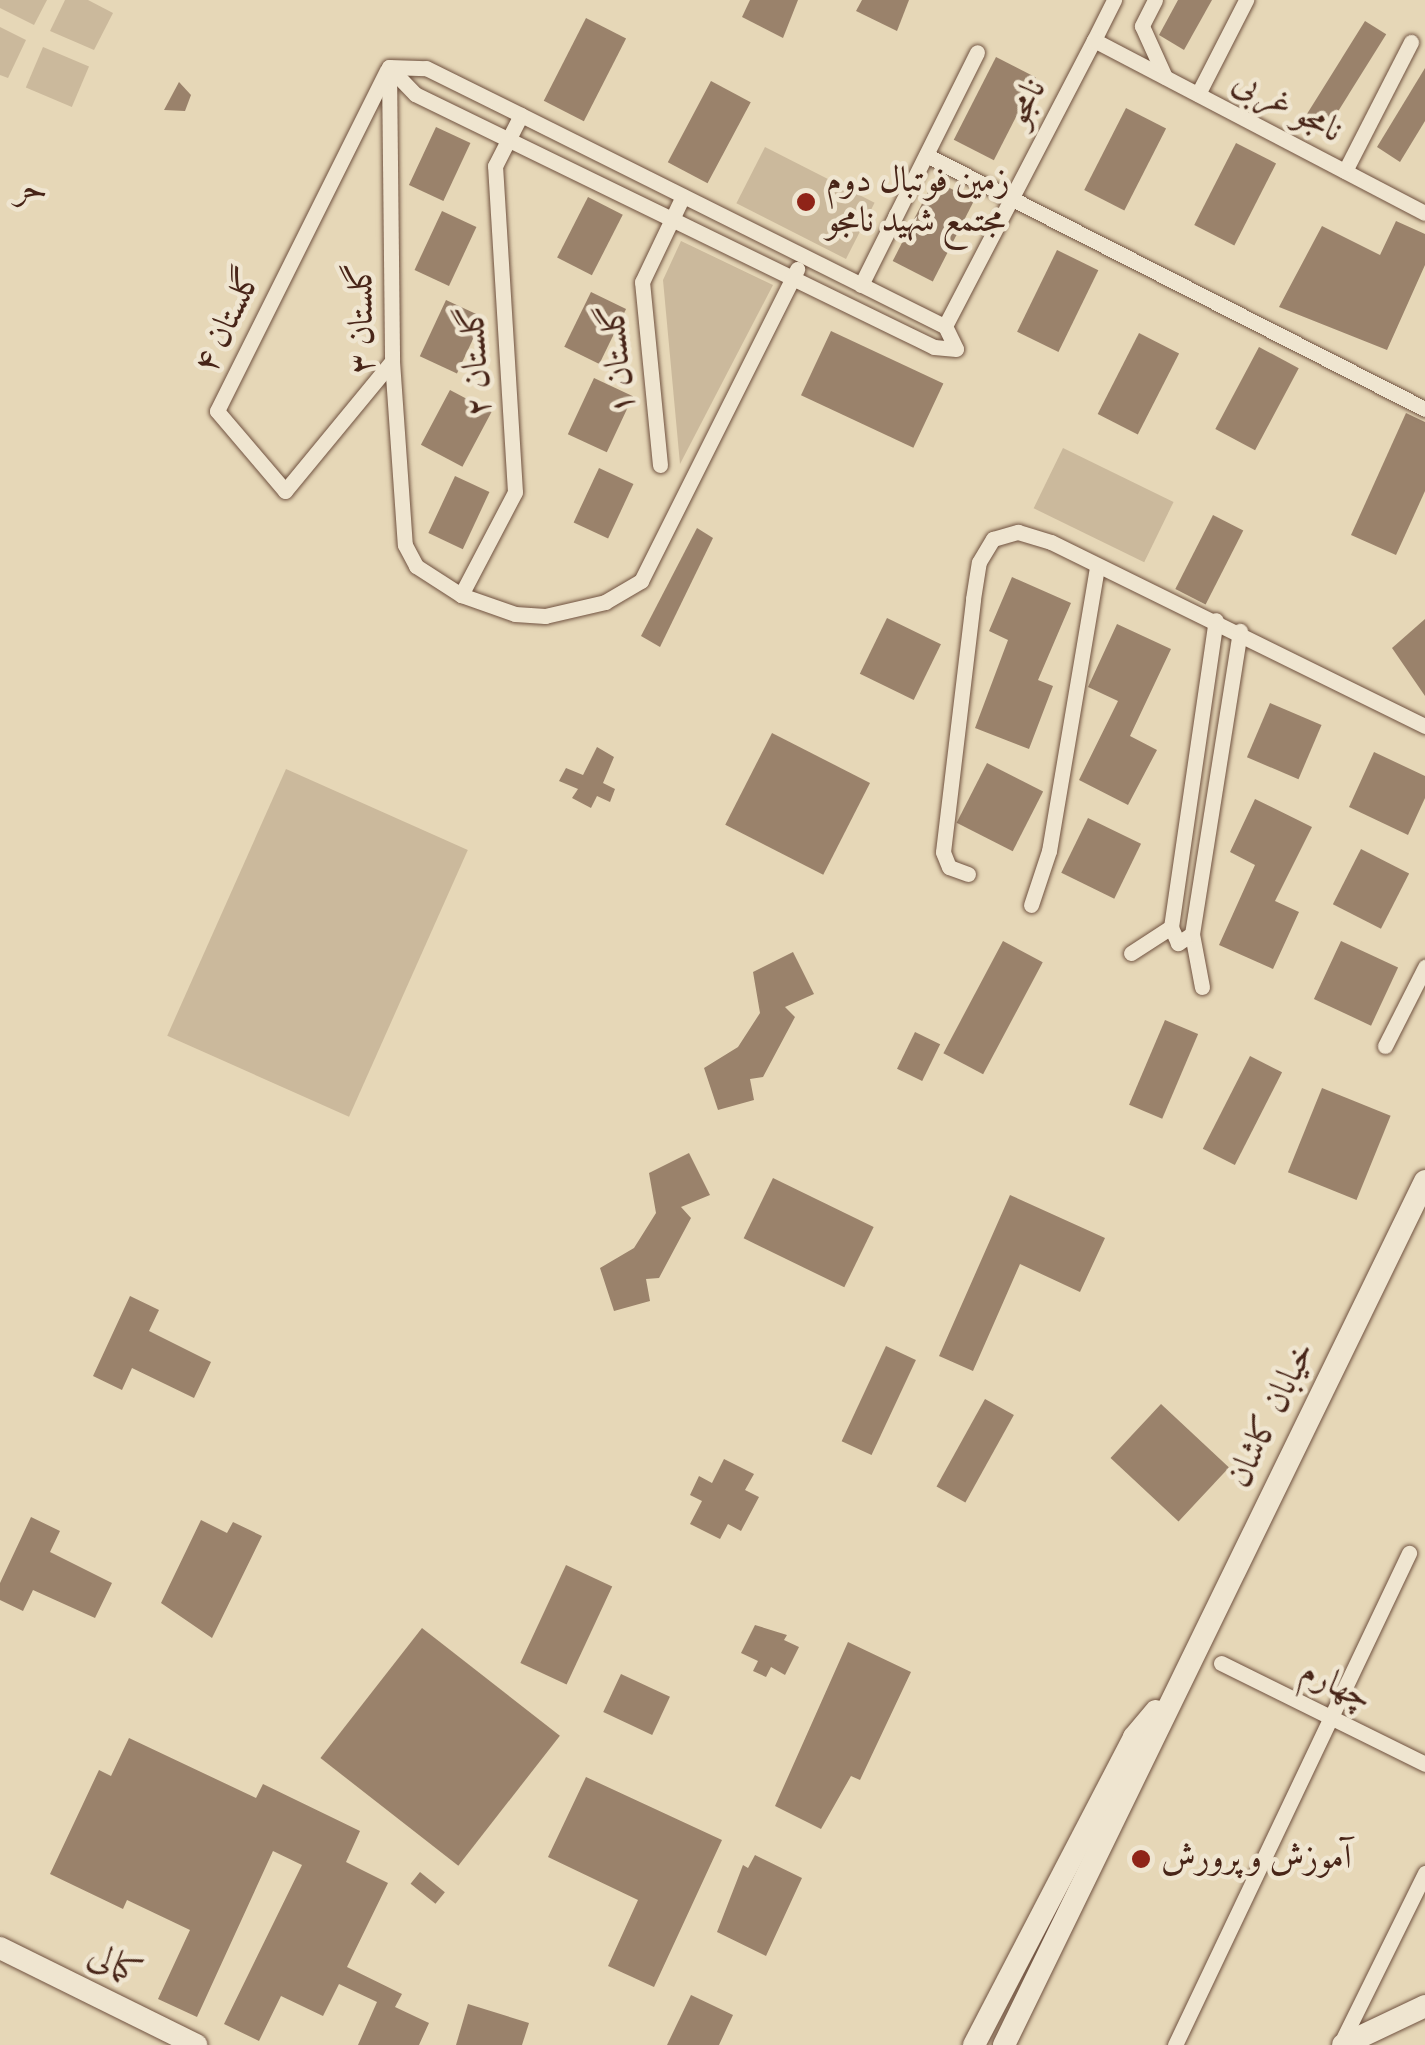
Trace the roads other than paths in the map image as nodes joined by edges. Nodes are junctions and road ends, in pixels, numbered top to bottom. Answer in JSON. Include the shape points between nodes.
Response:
{"nodes":[{"id":1,"x":1114,"y":0,"type":"edge"},
{"id":2,"x":1155,"y":0,"type":"edge"},
{"id":3,"x":1246,"y":0,"type":"edge"},
{"id":4,"x":1094,"y":40,"type":"junction"},
{"id":5,"x":1412,"y":42,"type":"dead end"},
{"id":6,"x":977,"y":52,"type":"dead end"},
{"id":7,"x":389,"y":67,"type":"junction"},
{"id":8,"x":1165,"y":77,"type":"junction"},
{"id":9,"x":1198,"y":94,"type":"junction"},
{"id":10,"x":522,"y":116,"type":"junction"},
{"id":11,"x":509,"y":140,"type":"junction"},
{"id":12,"x":926,"y":155,"type":"junction"},
{"id":13,"x":1345,"y":172,"type":"junction"},
{"id":14,"x":1425,"y":192,"type":"edge"},
{"id":15,"x":682,"y":196,"type":"junction"},
{"id":16,"x":1012,"y":198,"type":"junction"},
{"id":17,"x":1421,"y":211,"type":"edge"},
{"id":18,"x":672,"y":219,"type":"junction"},
{"id":19,"x":804,"y":256,"type":"junction"},
{"id":20,"x":793,"y":278,"type":"junction"},
{"id":21,"x":861,"y":285,"type":"junction"},
{"id":22,"x":945,"y":326,"type":"junction"},
{"id":23,"x":392,"y":361,"type":"junction"},
{"id":24,"x":1425,"y":409,"type":"edge"},
{"id":25,"x":660,"y":465,"type":"dead end"},
{"id":26,"x":1097,"y":566,"type":"junction"},
{"id":27,"x":460,"y":595,"type":"junction"},
{"id":28,"x":1216,"y":620,"type":"junction"},
{"id":29,"x":1240,"y":631,"type":"junction"},
{"id":30,"x":1425,"y":726,"type":"edge"},
{"id":31,"x":968,"y":874,"type":"dead end"},
{"id":32,"x":1031,"y":905,"type":"dead end"},
{"id":33,"x":1171,"y":927,"type":"junction"},
{"id":34,"x":1192,"y":934,"type":"junction"},
{"id":35,"x":1131,"y":953,"type":"dead end"},
{"id":36,"x":1425,"y":967,"type":"edge"},
{"id":37,"x":1202,"y":987,"type":"dead end"},
{"id":38,"x":1384,"y":1046,"type":"dead end"},
{"id":39,"x":1425,"y":1181,"type":"edge"},
{"id":40,"x":1409,"y":1553,"type":"dead end"},
{"id":41,"x":1221,"y":1663,"type":"dead end"},
{"id":42,"x":1182,"y":1680,"type":"junction"},
{"id":43,"x":1331,"y":1717,"type":"junction"},
{"id":44,"x":1425,"y":1764,"type":"edge"},
{"id":45,"x":1425,"y":1873,"type":"edge"},
{"id":46,"x":0,"y":1948,"type":"edge"},
{"id":47,"x":1425,"y":2006,"type":"edge"},
{"id":48,"x":185,"y":2042,"type":"edge"},
{"id":49,"x":974,"y":2045,"type":"edge"},
{"id":50,"x":1004,"y":2045,"type":"edge"},
{"id":51,"x":1175,"y":2045,"type":"edge"},
{"id":52,"x":1341,"y":2045,"type":"edge"}],
"edges":[{"from":1,"to":4,"type":"street","name":"نامجو"},
{"from":2,"to":8,"type":"street","via":[[1142,26]]},
{"from":3,"to":9,"type":"street"},
{"from":4,"to":8,"type":"street","name":"نامجو غربی"},
{"from":4,"to":16,"type":"street","name":"نامجو"},
{"from":5,"to":13,"type":"street"},
{"from":6,"to":12,"type":"street"},
{"from":7,"to":10,"type":"street","via":[[426,68]]},
{"from":7,"to":11,"type":"street","via":[[415,94]]},
{"from":7,"to":23,"type":"street","name":"گلستان ۳"},
{"from":7,"to":23,"type":"street","name":"گلستان ۴","via":[[218,411],[285,492]]},
{"from":8,"to":9,"type":"street","name":"نامجو غربی"},
{"from":9,"to":13,"type":"street","name":"نامجو غربی"},
{"from":10,"to":11,"type":"street","name":"گلستان ۲"},
{"from":10,"to":15,"type":"street"},
{"from":11,"to":18,"type":"street"},
{"from":11,"to":27,"type":"street","name":"گلستان ۲","via":[[495,166],[515,492]]},
{"from":12,"to":16,"type":"street"},
{"from":12,"to":21,"type":"street"},
{"from":13,"to":17,"type":"street","name":"نامجو غربی"},
{"from":14,"to":17,"type":"street"},
{"from":15,"to":18,"type":"street","name":"گلستان ۱"},
{"from":15,"to":19,"type":"street"},
{"from":16,"to":22,"type":"street","name":"نامجو"},
{"from":16,"to":24,"type":"street"},
{"from":18,"to":20,"type":"street"},
{"from":18,"to":25,"type":"street","name":"گلستان ۱","via":[[642,282]]},
{"from":19,"to":20,"type":"street"},
{"from":19,"to":21,"type":"street"},
{"from":20,"to":22,"type":"street","name":"نامجو","via":[[934,348],[956,348]]},
{"from":20,"to":27,"type":"street","via":[[641,580],[605,602],[545,616]]},
{"from":21,"to":22,"type":"street"},
{"from":23,"to":27,"type":"street","name":"گلستان ۳","via":[[405,546],[416,566]]},
{"from":26,"to":28,"type":"street"},
{"from":26,"to":31,"type":"street","via":[[1018,532],[992,539],[980,562],[943,852],[949,867]]},
{"from":26,"to":32,"type":"street","via":[[1049,852]]},
{"from":28,"to":29,"type":"street"},
{"from":28,"to":33,"type":"street"},
{"from":29,"to":30,"type":"street"},
{"from":29,"to":34,"type":"street"},
{"from":33,"to":34,"type":"street","via":[[1178,943]]},
{"from":33,"to":35,"type":"street"},
{"from":34,"to":37,"type":"street"},
{"from":36,"to":38,"type":"street"},
{"from":39,"to":42,"type":"street","name":"خیابان کاشان"},
{"from":40,"to":43,"type":"street"},
{"from":41,"to":43,"type":"street","name":"چهارم"},
{"from":42,"to":49,"type":"street","name":"خیابان کاشان","via":[[1134,1738]]},
{"from":42,"to":50,"type":"street","name":"خیابان کاشان"},
{"from":43,"to":44,"type":"street","name":"چهارم"},
{"from":43,"to":51,"type":"street"},
{"from":45,"to":52,"type":"street"},
{"from":46,"to":48,"type":"street","name":"کمالی"},
{"from":47,"to":52,"type":"street"}]}
